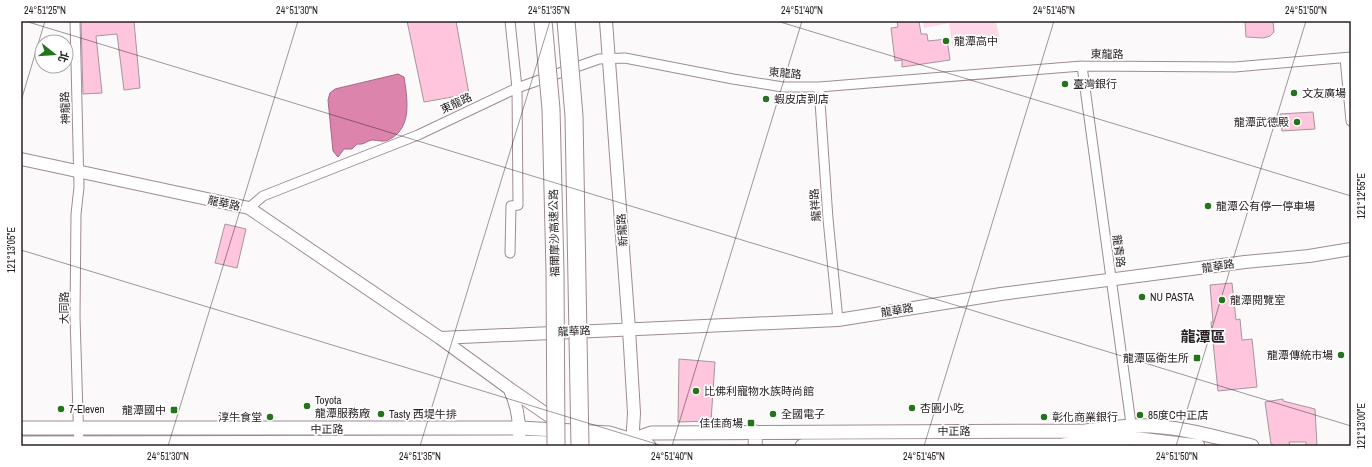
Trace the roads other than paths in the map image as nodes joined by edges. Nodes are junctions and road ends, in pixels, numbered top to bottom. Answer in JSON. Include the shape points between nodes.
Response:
{"nodes":[{"id":1,"x":75,"y":21,"type":"edge"},
{"id":2,"x":510,"y":21,"type":"edge"},
{"id":3,"x":543,"y":21,"type":"edge"},
{"id":4,"x":566,"y":21,"type":"edge"},
{"id":5,"x":606,"y":21,"type":"edge"},
{"id":6,"x":1348,"y":58,"type":"edge"},
{"id":7,"x":610,"y":59,"type":"junction"},
{"id":8,"x":1082,"y":66,"type":"junction"},
{"id":9,"x":517,"y":88,"type":"junction"},
{"id":10,"x":819,"y":88,"type":"junction"},
{"id":11,"x":1351,"y":121,"type":"edge"},
{"id":12,"x":21,"y":159,"type":"edge"},
{"id":13,"x":79,"y":170,"type":"junction"},
{"id":14,"x":249,"y":208,"type":"junction"},
{"id":15,"x":1351,"y":249,"type":"edge"},
{"id":16,"x":510,"y":253,"type":"dead end"},
{"id":17,"x":1111,"y":280,"type":"junction"},
{"id":18,"x":838,"y":320,"type":"junction"},
{"id":19,"x":629,"y":329,"type":"junction"},
{"id":20,"x":440,"y":338,"type":"junction"},
{"id":21,"x":510,"y":389,"type":"junction"},
{"id":22,"x":21,"y":428,"type":"edge"},
{"id":23,"x":520,"y":428,"type":"junction"},
{"id":24,"x":756,"y":432,"type":"junction"},
{"id":25,"x":1132,"y":432,"type":"junction"},
{"id":26,"x":78,"y":439,"type":"edge"},
{"id":27,"x":559,"y":440,"type":"edge"},
{"id":28,"x":518,"y":442,"type":"junction"},
{"id":29,"x":21,"y":443,"type":"edge"},
{"id":30,"x":632,"y":443,"type":"edge"},
{"id":31,"x":580,"y":446,"type":"edge"},
{"id":32,"x":649,"y":446,"type":"edge"},
{"id":33,"x":755,"y":446,"type":"edge"},
{"id":34,"x":802,"y":446,"type":"edge"},
{"id":35,"x":1198,"y":446,"type":"edge"},
{"id":36,"x":1252,"y":446,"type":"edge"}],
"edges":[{"from":1,"to":13,"type":"street","name":"神龍路"},
{"from":2,"to":9,"type":"street"},
{"from":3,"to":27,"type":"highway","name":"福爾摩沙高速公路","bridge":true,"via":[[551,109]]},
{"from":4,"to":31,"type":"highway","name":"福爾摩沙高速公路","bridge":true,"via":[[574,116]]},
{"from":5,"to":7,"type":"street","name":"新龍路"},
{"from":6,"to":8,"type":"street","name":"東龍路","via":[[1235,67]]},
{"from":6,"to":11,"type":"street"},
{"from":7,"to":9,"type":"street","name":"東龍路","via":[[599,59]]},
{"from":7,"to":10,"type":"street","name":"東龍路","via":[[625,58],[783,87]]},
{"from":7,"to":19,"type":"street","name":"新龍路"},
{"from":8,"to":10,"type":"street","name":"東龍路"},
{"from":8,"to":17,"type":"street","name":"龍青路"},
{"from":9,"to":14,"type":"street","name":"東龍路","via":[[418,134],[263,196]]},
{"from":9,"to":16,"type":"street","via":[[518,204],[511,206]]},
{"from":10,"to":18,"type":"street","name":"龍祥路"},
{"from":12,"to":13,"type":"street","name":"龍華路"},
{"from":13,"to":14,"type":"street","name":"龍華路"},
{"from":13,"to":26,"type":"street","name":"大同路","via":[[75,309]]},
{"from":14,"to":20,"type":"street","name":"龍華路"},
{"from":15,"to":17,"type":"street","name":"龍華路"},
{"from":17,"to":18,"type":"street","name":"龍華路","via":[[994,295]]},
{"from":17,"to":25,"type":"street","name":"龍青路"},
{"from":18,"to":19,"type":"street","name":"龍華路"},
{"from":19,"to":20,"type":"street","name":"龍華路"},
{"from":19,"to":30,"type":"street","name":"新龍路","via":[[634,413]]},
{"from":20,"to":21,"type":"street","name":"龍華路"},
{"from":21,"to":23,"type":"street","via":[[516,402]]},
{"from":21,"to":27,"type":"street","name":"龍華路","via":[[556,420]]},
{"from":22,"to":26,"type":"main road","name":"中正路"},
{"from":23,"to":26,"type":"main road","name":"中正路"},
{"from":23,"to":27,"type":"main road","name":"中正路"},
{"from":23,"to":28,"type":"street"},
{"from":24,"to":25,"type":"main road","name":"中正路"},
{"from":24,"to":30,"type":"main road","name":"中正路","via":[[651,433]]},
{"from":24,"to":33,"type":"main road"},
{"from":25,"to":34,"type":"main road","name":"中正路","via":[[1062,444]]},
{"from":25,"to":35,"type":"main road","name":"中正路"},
{"from":25,"to":36,"type":"main road","name":"中正路","via":[[1183,431]]},
{"from":26,"to":28,"type":"main road","name":"中正路"},
{"from":26,"to":29,"type":"main road","name":"中正路"},
{"from":27,"to":28,"type":"main road","name":"中正路"},
{"from":27,"to":30,"type":"main road","name":"中正路","via":[[609,445]]},
{"from":30,"to":32,"type":"main road"}]}
